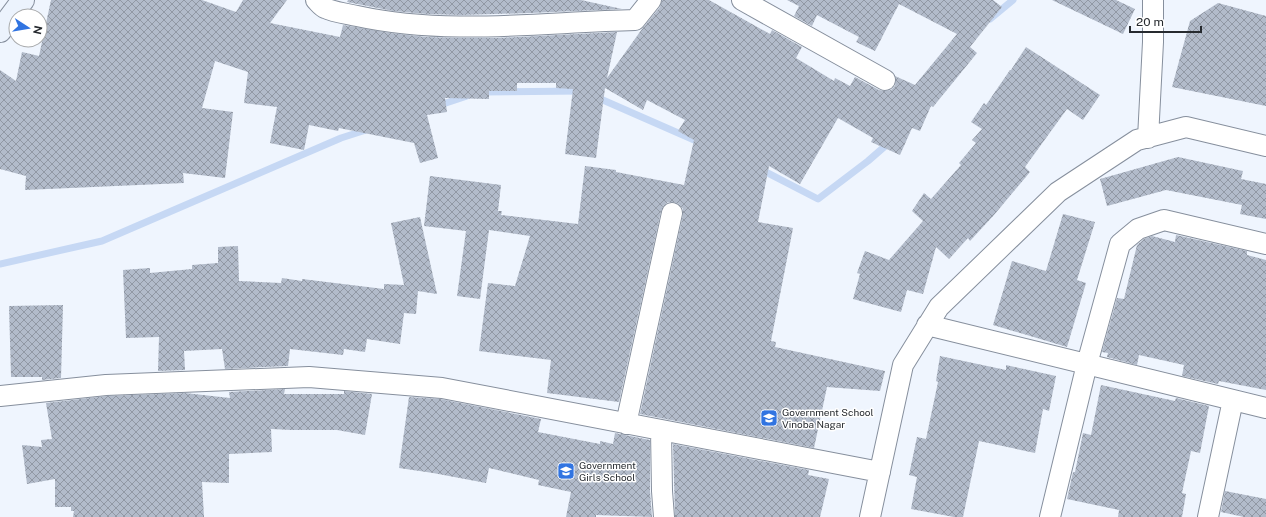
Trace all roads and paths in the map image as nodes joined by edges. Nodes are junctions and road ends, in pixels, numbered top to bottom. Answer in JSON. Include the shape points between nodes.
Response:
{"nodes":[{"id":1,"x":23,"y":0,"type":"edge"},
{"id":2,"x":316,"y":0,"type":"edge"},
{"id":3,"x":651,"y":0,"type":"edge"},
{"id":4,"x":742,"y":0,"type":"edge"},
{"id":5,"x":1153,"y":0,"type":"edge"},
{"id":6,"x":0,"y":31,"type":"edge"},
{"id":7,"x":885,"y":80,"type":"dead end"},
{"id":8,"x":1148,"y":138,"type":"junction"},
{"id":9,"x":1266,"y":146,"type":"edge"},
{"id":10,"x":672,"y":213,"type":"dead end"},
{"id":11,"x":1266,"y":244,"type":"edge"},
{"id":12,"x":927,"y":325,"type":"junction"},
{"id":13,"x":1087,"y":364,"type":"junction"},
{"id":14,"x":0,"y":396,"type":"edge"},
{"id":15,"x":1233,"y":400,"type":"junction"},
{"id":16,"x":1266,"y":408,"type":"edge"},
{"id":17,"x":626,"y":424,"type":"junction"},
{"id":18,"x":661,"y":431,"type":"junction"},
{"id":19,"x":880,"y":472,"type":"junction"},
{"id":20,"x":664,"y":517,"type":"edge"},
{"id":21,"x":870,"y":517,"type":"edge"},
{"id":22,"x":1050,"y":517,"type":"edge"},
{"id":23,"x":1208,"y":517,"type":"edge"}],
"edges":[{"from":1,"to":6,"type":"street"},
{"from":2,"to":3,"type":"street","via":[[324,8],[386,22],[490,27],[635,20]]},
{"from":4,"to":7,"type":"street"},
{"from":5,"to":8,"type":"street"},
{"from":8,"to":9,"type":"street","via":[[1186,128]]},
{"from":8,"to":12,"type":"street","via":[[1137,140],[1058,192],[939,307]]},
{"from":10,"to":17,"type":"street"},
{"from":11,"to":13,"type":"street","via":[[1164,220],[1138,229],[1120,244]]},
{"from":12,"to":13,"type":"street"},
{"from":12,"to":19,"type":"street","via":[[903,365]]},
{"from":13,"to":15,"type":"street"},
{"from":13,"to":22,"type":"street"},
{"from":14,"to":17,"type":"street","via":[[106,385],[309,377],[442,388]]},
{"from":15,"to":16,"type":"street"},
{"from":15,"to":23,"type":"street"},
{"from":17,"to":18,"type":"street"},
{"from":18,"to":19,"type":"street"},
{"from":18,"to":20,"type":"street"},
{"from":19,"to":21,"type":"street"}]}
